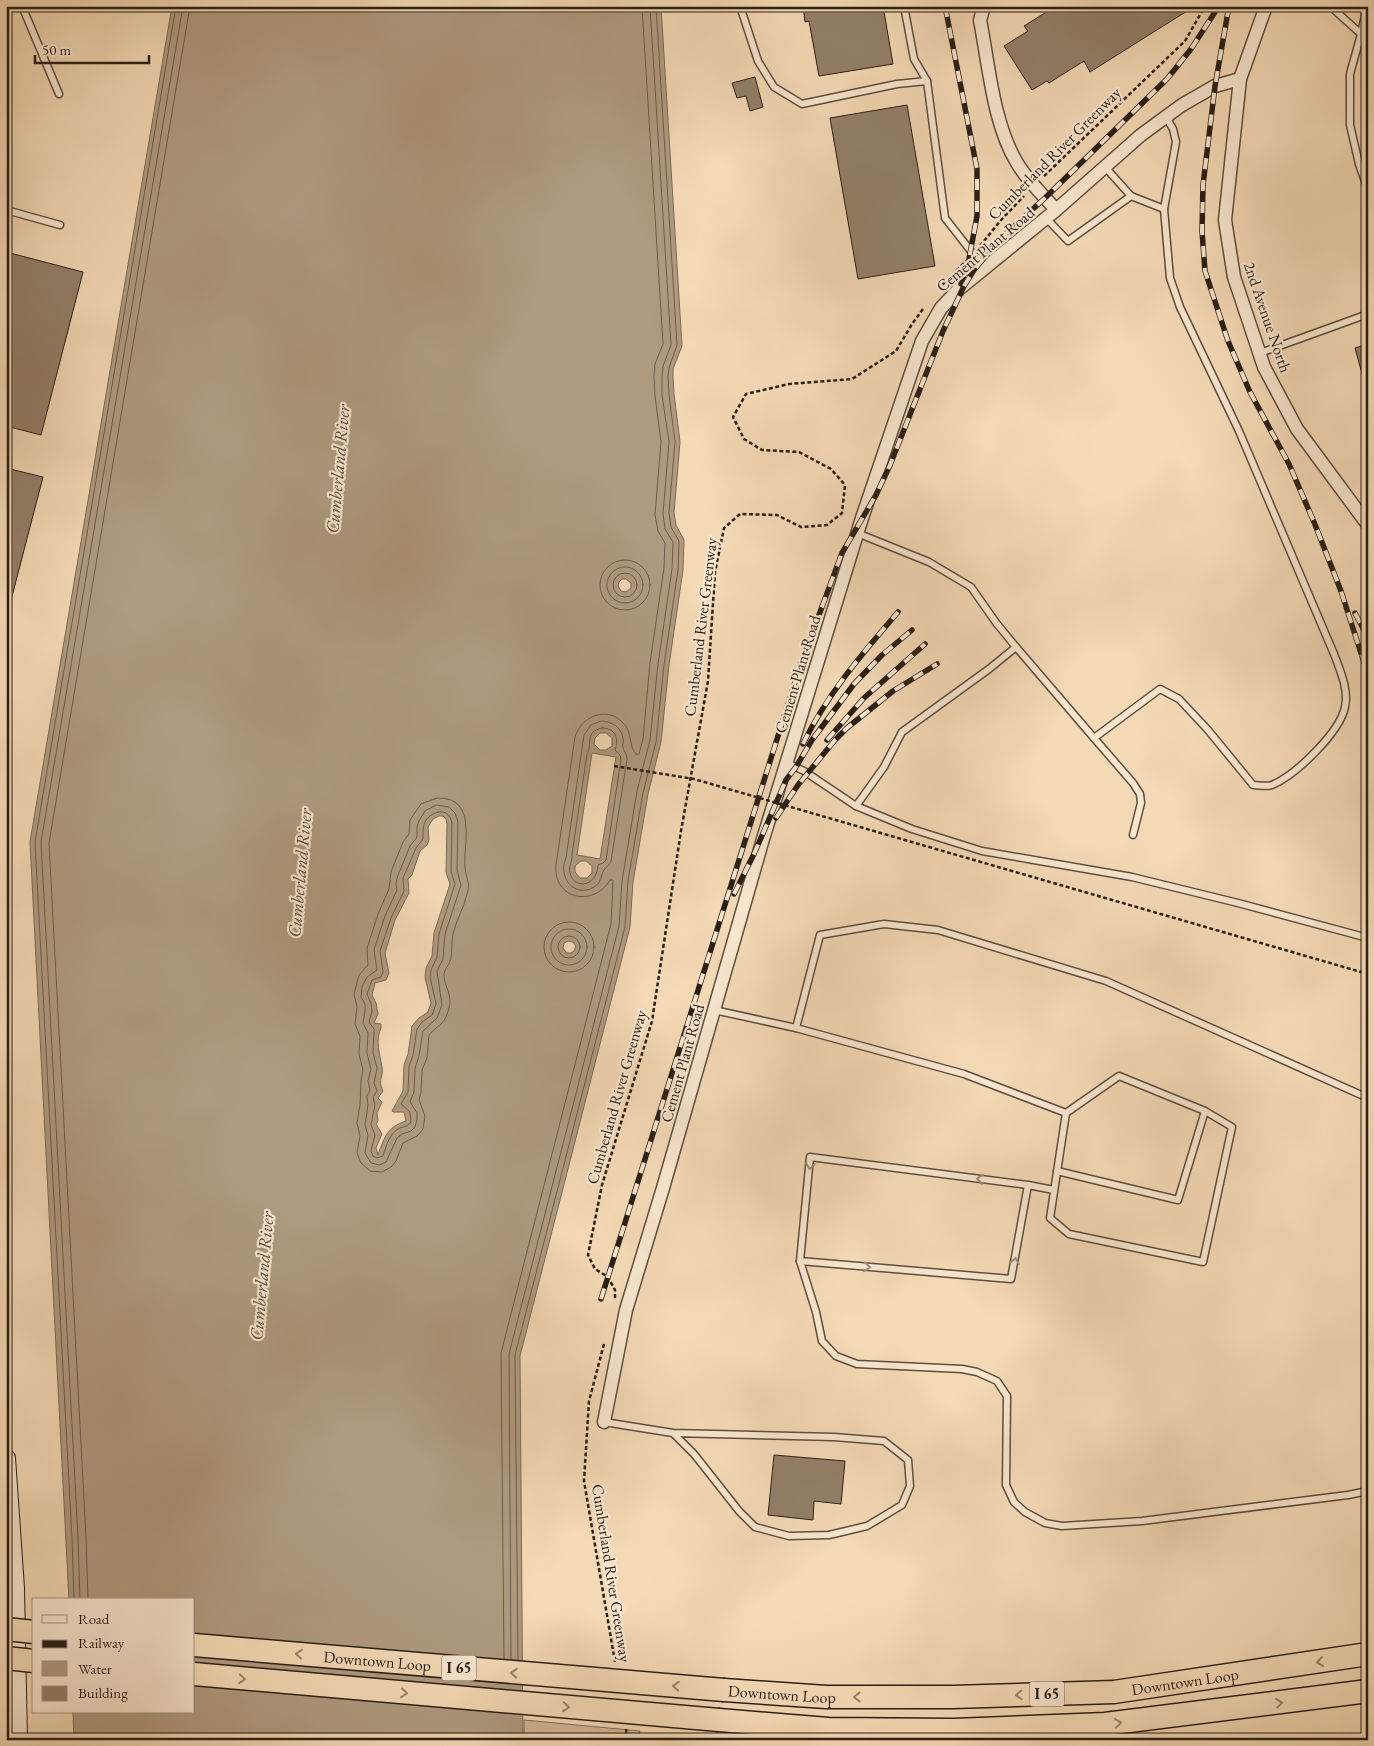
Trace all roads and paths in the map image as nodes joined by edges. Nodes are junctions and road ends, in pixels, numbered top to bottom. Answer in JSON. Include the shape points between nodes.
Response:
{"nodes":[{"id":1,"x":22,"y":6,"type":"edge"},
{"id":2,"x":740,"y":6,"type":"edge"},
{"id":3,"x":904,"y":6,"type":"edge"},
{"id":4,"x":984,"y":6,"type":"edge"},
{"id":5,"x":1206,"y":6,"type":"edge"},
{"id":6,"x":1266,"y":6,"type":"edge"},
{"id":7,"x":1330,"y":6,"type":"edge"},
{"id":8,"x":1367,"y":6,"type":"edge"},
{"id":9,"x":1364,"y":35,"type":"edge"},
{"id":10,"x":1240,"y":79,"type":"junction"},
{"id":11,"x":928,"y":81,"type":"junction"},
{"id":12,"x":59,"y":94,"type":"dead end"},
{"id":13,"x":1166,"y":117,"type":"junction"},
{"id":14,"x":1105,"y":167,"type":"junction"},
{"id":15,"x":1034,"y":186,"type":"junction"},
{"id":16,"x":1368,"y":190,"type":"edge"},
{"id":17,"x":1131,"y":196,"type":"junction"},
{"id":18,"x":1164,"y":209,"type":"junction"},
{"id":19,"x":6,"y":210,"type":"edge"},
{"id":20,"x":1056,"y":210,"type":"junction"},
{"id":21,"x":1046,"y":218,"type":"junction"},
{"id":22,"x":60,"y":225,"type":"dead end"},
{"id":23,"x":974,"y":254,"type":"junction"},
{"id":24,"x":988,"y":266,"type":"junction"},
{"id":25,"x":938,"y":289,"type":"dead end"},
{"id":26,"x":928,"y":303,"type":"dead end"},
{"id":27,"x":1368,"y":314,"type":"edge"},
{"id":28,"x":1260,"y":353,"type":"junction"},
{"id":29,"x":1368,"y":525,"type":"edge"},
{"id":30,"x":857,"y":533,"type":"junction"},
{"id":31,"x":1016,"y":647,"type":"junction"},
{"id":32,"x":1094,"y":738,"type":"junction"},
{"id":33,"x":786,"y":763,"type":"junction"},
{"id":34,"x":614,"y":766,"type":"dead end"},
{"id":35,"x":856,"y":806,"type":"junction"},
{"id":36,"x":1133,"y":836,"type":"dead end"},
{"id":37,"x":1368,"y":938,"type":"edge"},
{"id":38,"x":1368,"y":974,"type":"edge"},
{"id":39,"x":714,"y":1010,"type":"junction"},
{"id":40,"x":796,"y":1028,"type":"junction"},
{"id":41,"x":1368,"y":1098,"type":"edge"},
{"id":42,"x":1205,"y":1112,"type":"junction"},
{"id":43,"x":1066,"y":1113,"type":"junction"},
{"id":44,"x":1057,"y":1171,"type":"junction"},
{"id":45,"x":1028,"y":1185,"type":"junction"},
{"id":46,"x":1054,"y":1190,"type":"junction"},
{"id":47,"x":800,"y":1261,"type":"junction"},
{"id":48,"x":614,"y":1302,"type":"dead end"},
{"id":49,"x":605,"y":1338,"type":"dead end"},
{"id":50,"x":604,"y":1422,"type":"joint"},
{"id":51,"x":673,"y":1433,"type":"junction"},
{"id":52,"x":6,"y":1458,"type":"edge"},
{"id":53,"x":1368,"y":1491,"type":"edge"},
{"id":54,"x":6,"y":1629,"type":"edge"},
{"id":55,"x":32,"y":1632,"type":"edge"},
{"id":56,"x":195,"y":1645,"type":"edge"},
{"id":57,"x":1368,"y":1654,"type":"edge"},
{"id":58,"x":6,"y":1658,"type":"edge"},
{"id":59,"x":32,"y":1661,"type":"edge"},
{"id":60,"x":616,"y":1665,"type":"dead end"},
{"id":61,"x":195,"y":1674,"type":"edge"},
{"id":62,"x":1368,"y":1691,"type":"edge"},
{"id":63,"x":624,"y":1721,"type":"dead end"},
{"id":64,"x":18,"y":1740,"type":"edge"},
{"id":65,"x":628,"y":1740,"type":"edge"}],
"edges":[{"from":1,"to":12,"type":"lane"},
{"from":2,"to":11,"type":"lane","via":[[758,61],[774,87],[802,104],[897,84]]},
{"from":3,"to":11,"type":"lane","via":[[914,58]]},
{"from":4,"to":15,"type":"street","via":[[980,20],[1000,127],[1017,163]]},
{"from":5,"to":15,"type":"path","name":"Cumberland River Greenway","via":[[1185,41]]},
{"from":6,"to":10,"type":"street","name":"2nd Avenue North"},
{"from":7,"to":9,"type":"lane"},
{"from":8,"to":9,"type":"lane"},
{"from":9,"to":16,"type":"lane","via":[[1350,74],[1350,125]]},
{"from":10,"to":13,"type":"street","name":"Cement Plant Road","via":[[1215,86]]},
{"from":10,"to":28,"type":"street","name":"2nd Avenue North","via":[[1225,220],[1234,277]]},
{"from":11,"to":23,"type":"lane","via":[[945,218]]},
{"from":13,"to":14,"type":"street","name":"Cement Plant Road"},
{"from":13,"to":18,"type":"lane","via":[[1176,142]]},
{"from":14,"to":17,"type":"lane"},
{"from":14,"to":20,"type":"street","name":"Cement Plant Road"},
{"from":15,"to":20,"type":"street"},
{"from":15,"to":23,"type":"path","name":"Cumberland River Greenway"},
{"from":17,"to":18,"type":"lane"},
{"from":17,"to":21,"type":"lane","via":[[1068,241]]},
{"from":18,"to":32,"type":"lane","via":[[1170,278],[1180,307],[1239,431],[1334,654],[1346,705],[1328,737],[1294,772],[1270,786],[1253,785],[1179,699],[1160,689]]},
{"from":19,"to":22,"type":"lane"},
{"from":20,"to":21,"type":"street","name":"Cement Plant Road"},
{"from":21,"to":24,"type":"street","name":"Cement Plant Road"},
{"from":23,"to":24,"type":"lane"},
{"from":23,"to":25,"type":"path","name":"Cumberland River Greenway"},
{"from":24,"to":30,"type":"street","name":"Cement Plant Road","via":[[941,308],[922,341]]},
{"from":26,"to":48,"type":"path","name":"Cumberland River Greenway","via":[[896,352],[852,379],[789,384],[746,394],[733,417],[744,439],[762,450],[799,452],[831,469],[845,486],[842,513],[827,525],[801,527],[776,515],[740,514],[724,528],[715,572],[708,681],[652,1021],[602,1185],[588,1255],[595,1269],[608,1277],[615,1290]]},
{"from":27,"to":28,"type":"lane"},
{"from":28,"to":29,"type":"street","name":"2nd Avenue North","via":[[1264,367],[1297,429]]},
{"from":30,"to":31,"type":"lane","via":[[929,562],[971,587]]},
{"from":30,"to":33,"type":"street","name":"Cement Plant Road"},
{"from":31,"to":32,"type":"lane"},
{"from":31,"to":35,"type":"lane","via":[[902,732],[884,767]]},
{"from":32,"to":36,"type":"lane","via":[[1140,794]]},
{"from":33,"to":35,"type":"lane","via":[[804,771]]},
{"from":33,"to":39,"type":"street","name":"Cement Plant Road"},
{"from":34,"to":38,"type":"path","bridge":true,"via":[[694,779]]},
{"from":35,"to":37,"type":"lane","via":[[912,829],[982,851],[1132,877]]},
{"from":39,"to":40,"type":"lane"},
{"from":39,"to":50,"type":"street","name":"Cement Plant Road","via":[[626,1310]]},
{"from":40,"to":41,"type":"lane","via":[[820,935],[884,924],[938,930],[1106,981]]},
{"from":40,"to":43,"type":"lane","via":[[964,1074]]},
{"from":42,"to":43,"type":"lane","via":[[1119,1076]]},
{"from":42,"to":44,"type":"lane","via":[[1178,1200]]},
{"from":42,"to":46,"type":"lane","via":[[1232,1126],[1203,1262],[1069,1234],[1050,1218]]},
{"from":43,"to":44,"type":"lane"},
{"from":44,"to":46,"type":"lane"},
{"from":45,"to":46,"type":"lane"},
{"from":47,"to":45,"type":"lane","one_way":true,"via":[[1012,1279]]},
{"from":45,"to":47,"type":"lane","one_way":true,"via":[[810,1157]]},
{"from":47,"to":53,"type":"lane","via":[[822,1341],[836,1356],[857,1364],[962,1369],[997,1381],[1007,1396],[1006,1485],[1014,1502],[1045,1523],[1062,1526],[1142,1521]]},
{"from":49,"to":60,"type":"path","name":"Cumberland River Greenway","via":[[589,1401],[584,1481]]},
{"from":50,"to":51,"type":"lane"},
{"from":51,"to":51,"type":"lane","via":[[755,1527],[789,1536],[829,1535],[867,1526],[902,1505],[910,1486],[908,1460],[884,1441]]},
{"from":52,"to":64,"type":"street","via":[[15,1588]]},
{"from":54,"to":55,"type":"highway","bridge":true},
{"from":57,"to":56,"type":"highway","name":"Downtown Loop","number":"I 65","one_way":true,"bridge":true,"via":[[1114,1692],[826,1697]]},
{"from":58,"to":59,"type":"highway","bridge":true},
{"from":61,"to":62,"type":"highway","name":"Downtown Loop","number":"I 65","one_way":true,"bridge":true,"via":[[828,1729],[954,1730],[1105,1724]]},
{"from":63,"to":65,"type":"path"}]}
